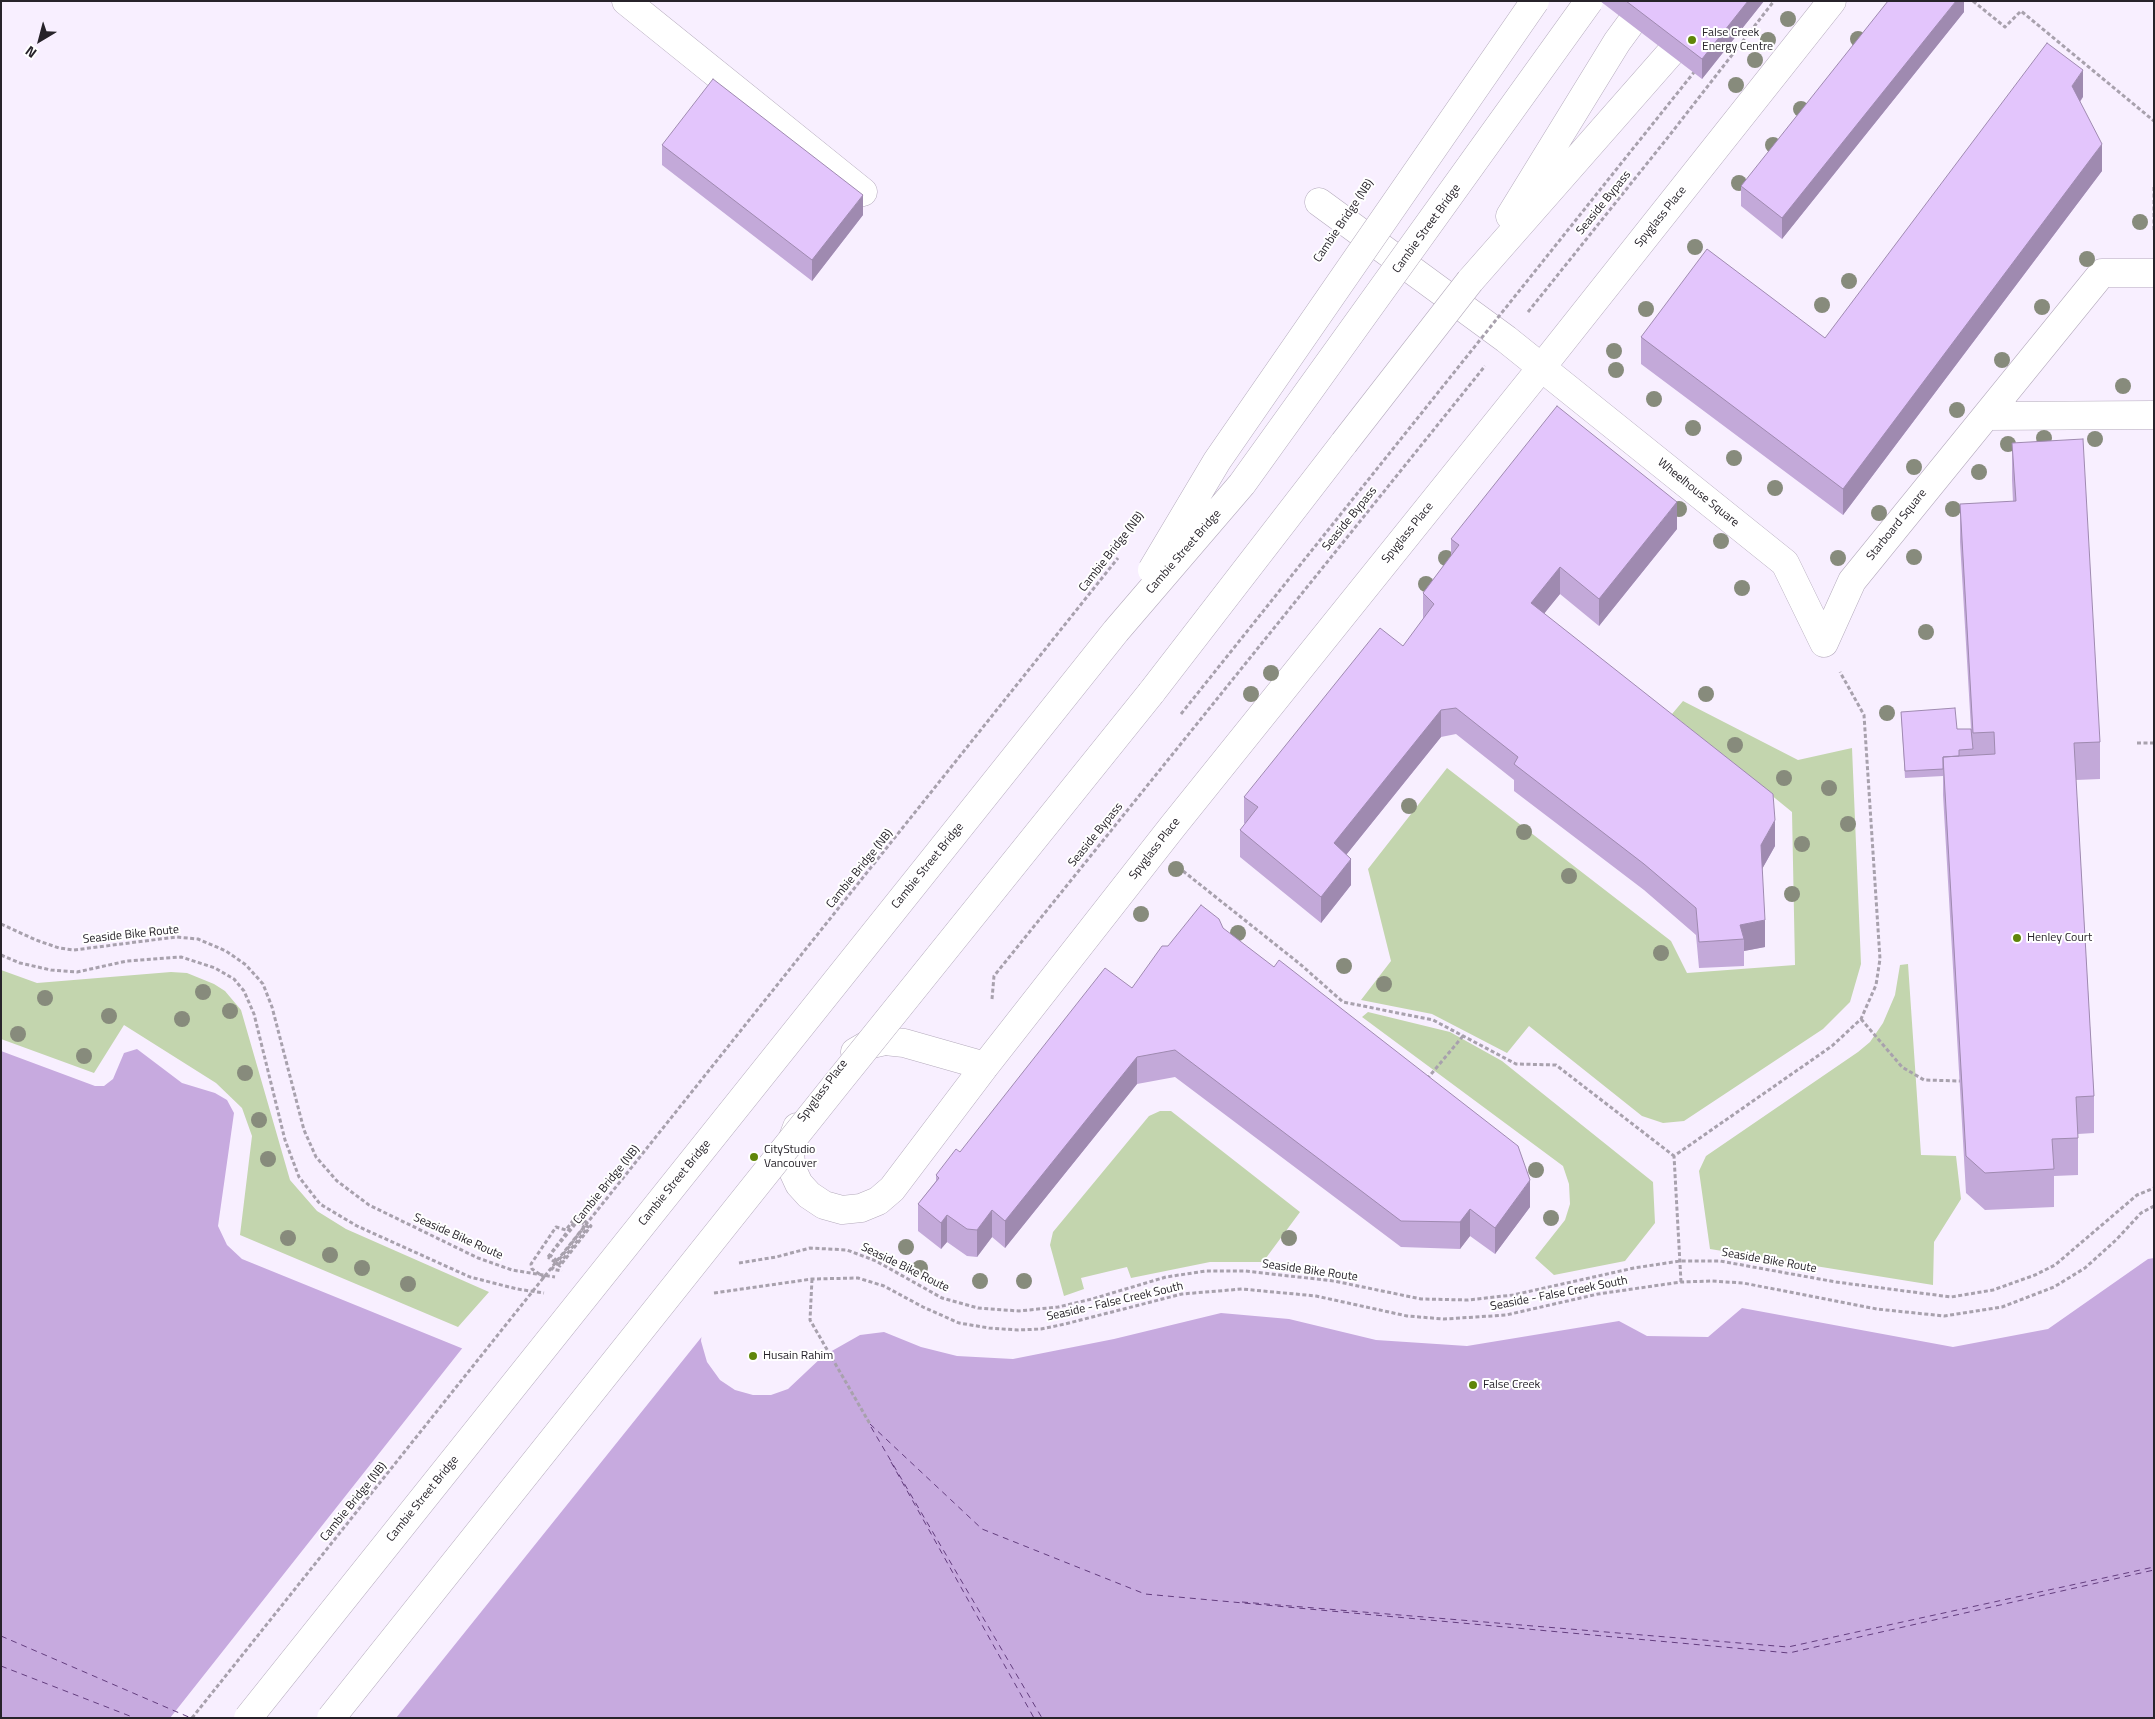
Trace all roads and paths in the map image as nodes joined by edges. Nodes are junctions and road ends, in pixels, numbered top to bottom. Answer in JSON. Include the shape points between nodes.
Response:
{"nodes":[{"id":1,"x":626,"y":1,"type":"edge"},
{"id":2,"x":1535,"y":1,"type":"edge"},
{"id":3,"x":1589,"y":1,"type":"edge"},
{"id":4,"x":1647,"y":1,"type":"edge"},
{"id":5,"x":1716,"y":1,"type":"edge"},
{"id":6,"x":1774,"y":1,"type":"edge"},
{"id":7,"x":1832,"y":1,"type":"edge"},
{"id":8,"x":1972,"y":1,"type":"edge"},
{"id":9,"x":2154,"y":121,"type":"edge"},
{"id":10,"x":2154,"y":187,"type":"edge"},
{"id":11,"x":863,"y":192,"type":"edge"},
{"id":12,"x":1319,"y":202,"type":"dead end"},
{"id":13,"x":2154,"y":231,"type":"edge"},
{"id":14,"x":2154,"y":273,"type":"edge"},
{"id":15,"x":1470,"y":281,"type":"junction"},
{"id":16,"x":1506,"y":339,"type":"junction"},
{"id":17,"x":1541,"y":368,"type":"junction"},
{"id":18,"x":2154,"y":415,"type":"edge"},
{"id":19,"x":1986,"y":416,"type":"junction"},
{"id":20,"x":1124,"y":550,"type":"dead end"},
{"id":21,"x":1116,"y":631,"type":"junction"},
{"id":22,"x":1824,"y":643,"type":"junction"},
{"id":23,"x":2138,"y":743,"type":"dead end"},
{"id":24,"x":2154,"y":743,"type":"edge"},
{"id":25,"x":1183,"y":870,"type":"dead end"},
{"id":26,"x":1,"y":924,"type":"edge"},
{"id":27,"x":1,"y":955,"type":"edge"},
{"id":28,"x":992,"y":1003,"type":"dead end"},
{"id":29,"x":1860,"y":1019,"type":"junction"},
{"id":30,"x":1463,"y":1036,"type":"junction"},
{"id":31,"x":985,"y":1066,"type":"junction"},
{"id":32,"x":1427,"y":1079,"type":"edge"},
{"id":33,"x":1960,"y":1081,"type":"edge"},
{"id":34,"x":1674,"y":1156,"type":"junction"},
{"id":35,"x":2154,"y":1188,"type":"edge"},
{"id":36,"x":2154,"y":1206,"type":"edge"},
{"id":37,"x":559,"y":1260,"type":"dead end"},
{"id":38,"x":1680,"y":1261,"type":"junction"},
{"id":39,"x":738,"y":1264,"type":"dead end"},
{"id":40,"x":545,"y":1278,"type":"junction"},
{"id":41,"x":558,"y":1278,"type":"dead end"},
{"id":42,"x":858,"y":1278,"type":"dead end"},
{"id":43,"x":812,"y":1279,"type":"dead end"},
{"id":44,"x":1681,"y":1282,"type":"junction"},
{"id":45,"x":517,"y":1289,"type":"dead end"},
{"id":46,"x":870,"y":1424,"type":"dead end"},
{"id":47,"x":192,"y":1718,"type":"edge"},
{"id":48,"x":248,"y":1718,"type":"edge"},
{"id":49,"x":331,"y":1718,"type":"edge"}],
"edges":[{"from":1,"to":11,"type":"main road"},
{"from":2,"to":21,"type":"main road","bridge":true,"via":[[1217,460]]},
{"from":3,"to":21,"type":"main road","name":"Cambie Street Bridge","bridge":true,"via":[[1242,484]]},
{"from":4,"to":15,"type":"main road","via":[[1617,42]]},
{"from":5,"to":15,"type":"main road"},
{"from":6,"to":16,"type":"path","name":"Seaside Bypass"},
{"from":7,"to":17,"type":"main road","name":"Spyglass Place"},
{"from":8,"to":9,"type":"path","via":[[2005,27],[2021,11]]},
{"from":10,"to":13,"type":"path"},
{"from":12,"to":16,"type":"main road","name":"Wheelhouse Square"},
{"from":14,"to":19,"type":"main road","name":"Starboard Square","via":[[2102,273]]},
{"from":15,"to":49,"type":"main road","bridge":true,"via":[[1151,693]]},
{"from":16,"to":17,"type":"main road","name":"Wheelhouse Square"},
{"from":16,"to":28,"type":"path","name":"Seaside Bypass","via":[[994,976]]},
{"from":17,"to":22,"type":"main road","name":"Wheelhouse Square","via":[[1785,562]]},
{"from":17,"to":31,"type":"main road","name":"Spyglass Place"},
{"from":18,"to":19,"type":"main road"},
{"from":19,"to":22,"type":"main road","name":"Starboard Square","via":[[1852,581]]},
{"from":20,"to":40,"type":"path","name":"Cambie Bridge (NB)","bridge":true},
{"from":21,"to":48,"type":"main road","name":"Cambie Street Bridge","bridge":true},
{"from":22,"to":29,"type":"path","via":[[1864,714],[1880,959],[1876,985]]},
{"from":23,"to":24,"type":"path"},
{"from":25,"to":30,"type":"path","via":[[1343,1002],[1433,1020]]},
{"from":26,"to":41,"type":"path","name":"Seaside Bike Route","via":[[59,948],[74,950],[176,937],[198,939],[226,951],[246,965],[263,984],[304,1130],[316,1157],[338,1181],[369,1204],[478,1258],[512,1270]]},
{"from":27,"to":45,"type":"path","via":[[50,970],[77,972],[127,961],[182,957],[215,968],[234,979],[244,991],[254,1014],[285,1140],[299,1176],[320,1204],[357,1226],[470,1277]]},
{"from":29,"to":33,"type":"path","via":[[1902,1068],[1924,1080]]},
{"from":29,"to":34,"type":"path","via":[[1832,1046]]},
{"from":30,"to":32,"type":"path"},
{"from":30,"to":34,"type":"path","via":[[1516,1064],[1556,1065]]},
{"from":31,"to":31,"type":"main road","name":"Spyglass Place","via":[[904,1043],[885,1041],[867,1045],[850,1055],[798,1125],[790,1157],[799,1184],[824,1205],[842,1210],[861,1208],[878,1201],[892,1189]]},
{"from":34,"to":38,"type":"path"},
{"from":35,"to":38,"type":"path","name":"Seaside Bike Route","via":[[2137,1195],[2055,1265],[1993,1290],[1951,1297],[1836,1282],[1720,1261]]},
{"from":36,"to":44,"type":"path","name":"Seaside - False Creek South","via":[[2141,1213],[2096,1258],[2054,1287],[2002,1307],[1969,1313],[1920,1315],[1743,1283]]},
{"from":37,"to":40,"type":"path","bridge":true,"via":[[584,1227],[577,1222],[550,1256],[560,1263],[588,1227],[577,1219],[548,1257],[560,1266],[591,1226],[577,1215],[566,1230],[556,1227],[531,1264],[532,1269]]},
{"from":38,"to":39,"type":"path","name":"Seaside Bike Route","via":[[1513,1295],[1468,1300],[1421,1299],[1314,1278],[1206,1270],[1166,1277],[1092,1299],[1019,1311],[978,1308],[942,1298],[876,1261],[847,1250],[810,1248]]},
{"from":38,"to":44,"type":"path"},
{"from":40,"to":47,"type":"path","name":"Cambie Bridge (NB)","bridge":true},
{"from":42,"to":44,"type":"path","name":"Seaside - False Creek South","via":[[884,1286],[923,1308],[959,1322],[1018,1330],[1065,1324],[1182,1294],[1242,1289],[1316,1296],[1407,1316],[1444,1319],[1506,1315],[1598,1294]]},
{"from":43,"to":46,"type":"path","via":[[810,1320]]}]}
